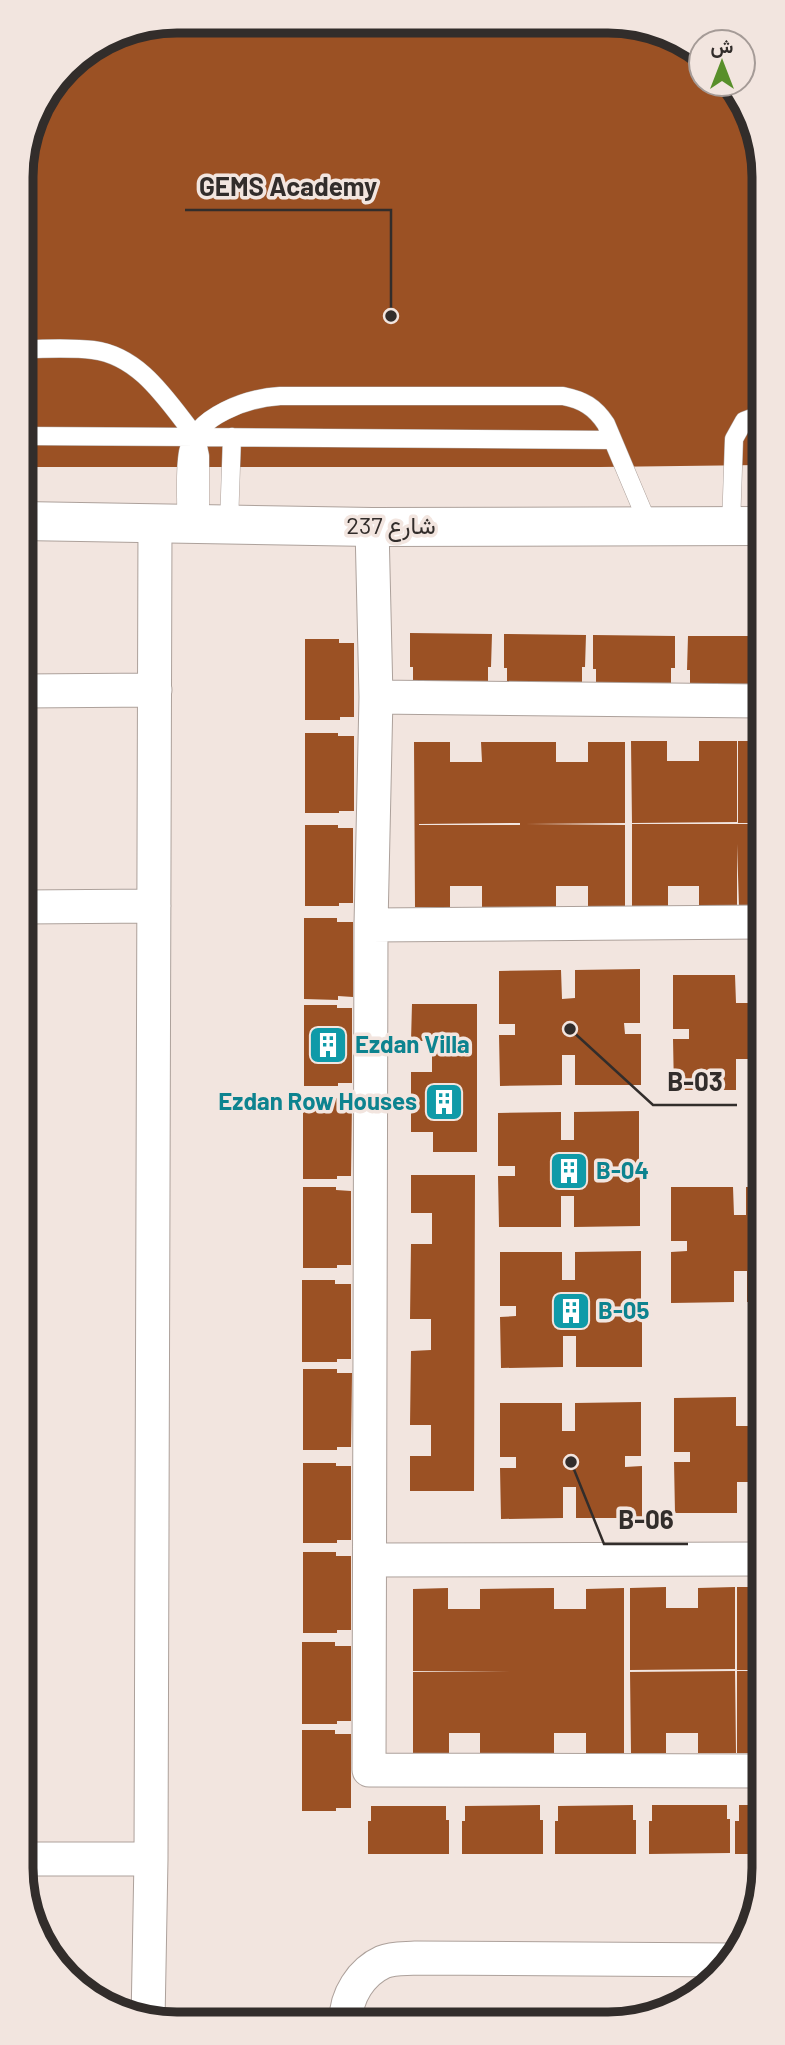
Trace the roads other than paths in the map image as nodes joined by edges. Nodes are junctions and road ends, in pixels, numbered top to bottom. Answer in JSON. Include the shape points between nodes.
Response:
{"nodes":[{"id":1,"x":34,"y":349,"type":"edge"},
{"id":2,"x":752,"y":418,"type":"edge"},
{"id":3,"x":34,"y":436,"type":"edge"},
{"id":4,"x":195,"y":437,"type":"junction"},
{"id":5,"x":232,"y":437,"type":"junction"},
{"id":6,"x":612,"y":440,"type":"junction"},
{"id":7,"x":34,"y":521,"type":"edge"},
{"id":8,"x":193,"y":523,"type":"junction"},
{"id":9,"x":649,"y":526,"type":"junction"},
{"id":10,"x":746,"y":526,"type":"edge"},
{"id":11,"x":372,"y":527,"type":"junction"},
{"id":12,"x":155,"y":690,"type":"junction"},
{"id":13,"x":34,"y":691,"type":"edge"},
{"id":14,"x":376,"y":697,"type":"junction"},
{"id":15,"x":752,"y":701,"type":"edge"},
{"id":16,"x":154,"y":906,"type":"junction"},
{"id":17,"x":34,"y":907,"type":"edge"},
{"id":18,"x":752,"y":922,"type":"edge"},
{"id":19,"x":371,"y":925,"type":"junction"},
{"id":20,"x":751,"y":1559,"type":"edge"},
{"id":21,"x":370,"y":1560,"type":"junction"},
{"id":22,"x":751,"y":1771,"type":"edge"},
{"id":23,"x":33,"y":1859,"type":"edge"},
{"id":24,"x":151,"y":1859,"type":"junction"},
{"id":25,"x":719,"y":1960,"type":"edge"},
{"id":26,"x":148,"y":2009,"type":"edge"},
{"id":27,"x":348,"y":2012,"type":"edge"}],
"edges":[{"from":1,"to":4,"type":"lane","via":[[96,351],[127,361],[151,382]]},
{"from":2,"to":10,"type":"lane","via":[[744,421],[734,439]]},
{"from":3,"to":4,"type":"lane"},
{"from":4,"to":5,"type":"lane"},
{"from":4,"to":6,"type":"lane","via":[[224,411],[261,397],[563,396],[589,404]]},
{"from":4,"to":8,"type":"lane","via":[[188,451]]},
{"from":5,"to":6,"type":"lane"},
{"from":5,"to":8,"type":"lane"},
{"from":6,"to":9,"type":"lane"},
{"from":7,"to":8,"type":"street","name":"شارع 237"},
{"from":8,"to":11,"type":"street","name":"شارع 237"},
{"from":8,"to":12,"type":"street"},
{"from":9,"to":10,"type":"street","name":"شارع 237"},
{"from":9,"to":11,"type":"street","name":"شارع 237"},
{"from":11,"to":14,"type":"street"},
{"from":12,"to":13,"type":"street"},
{"from":12,"to":16,"type":"street"},
{"from":14,"to":15,"type":"street"},
{"from":14,"to":19,"type":"street"},
{"from":16,"to":17,"type":"street"},
{"from":16,"to":24,"type":"street"},
{"from":18,"to":19,"type":"street"},
{"from":19,"to":21,"type":"street"},
{"from":20,"to":21,"type":"street"},
{"from":21,"to":22,"type":"street","via":[[369,1770]]},
{"from":23,"to":24,"type":"street"},
{"from":24,"to":26,"type":"street"},
{"from":25,"to":27,"type":"street","via":[[385,1961],[366,1973],[352,1992]]}]}
